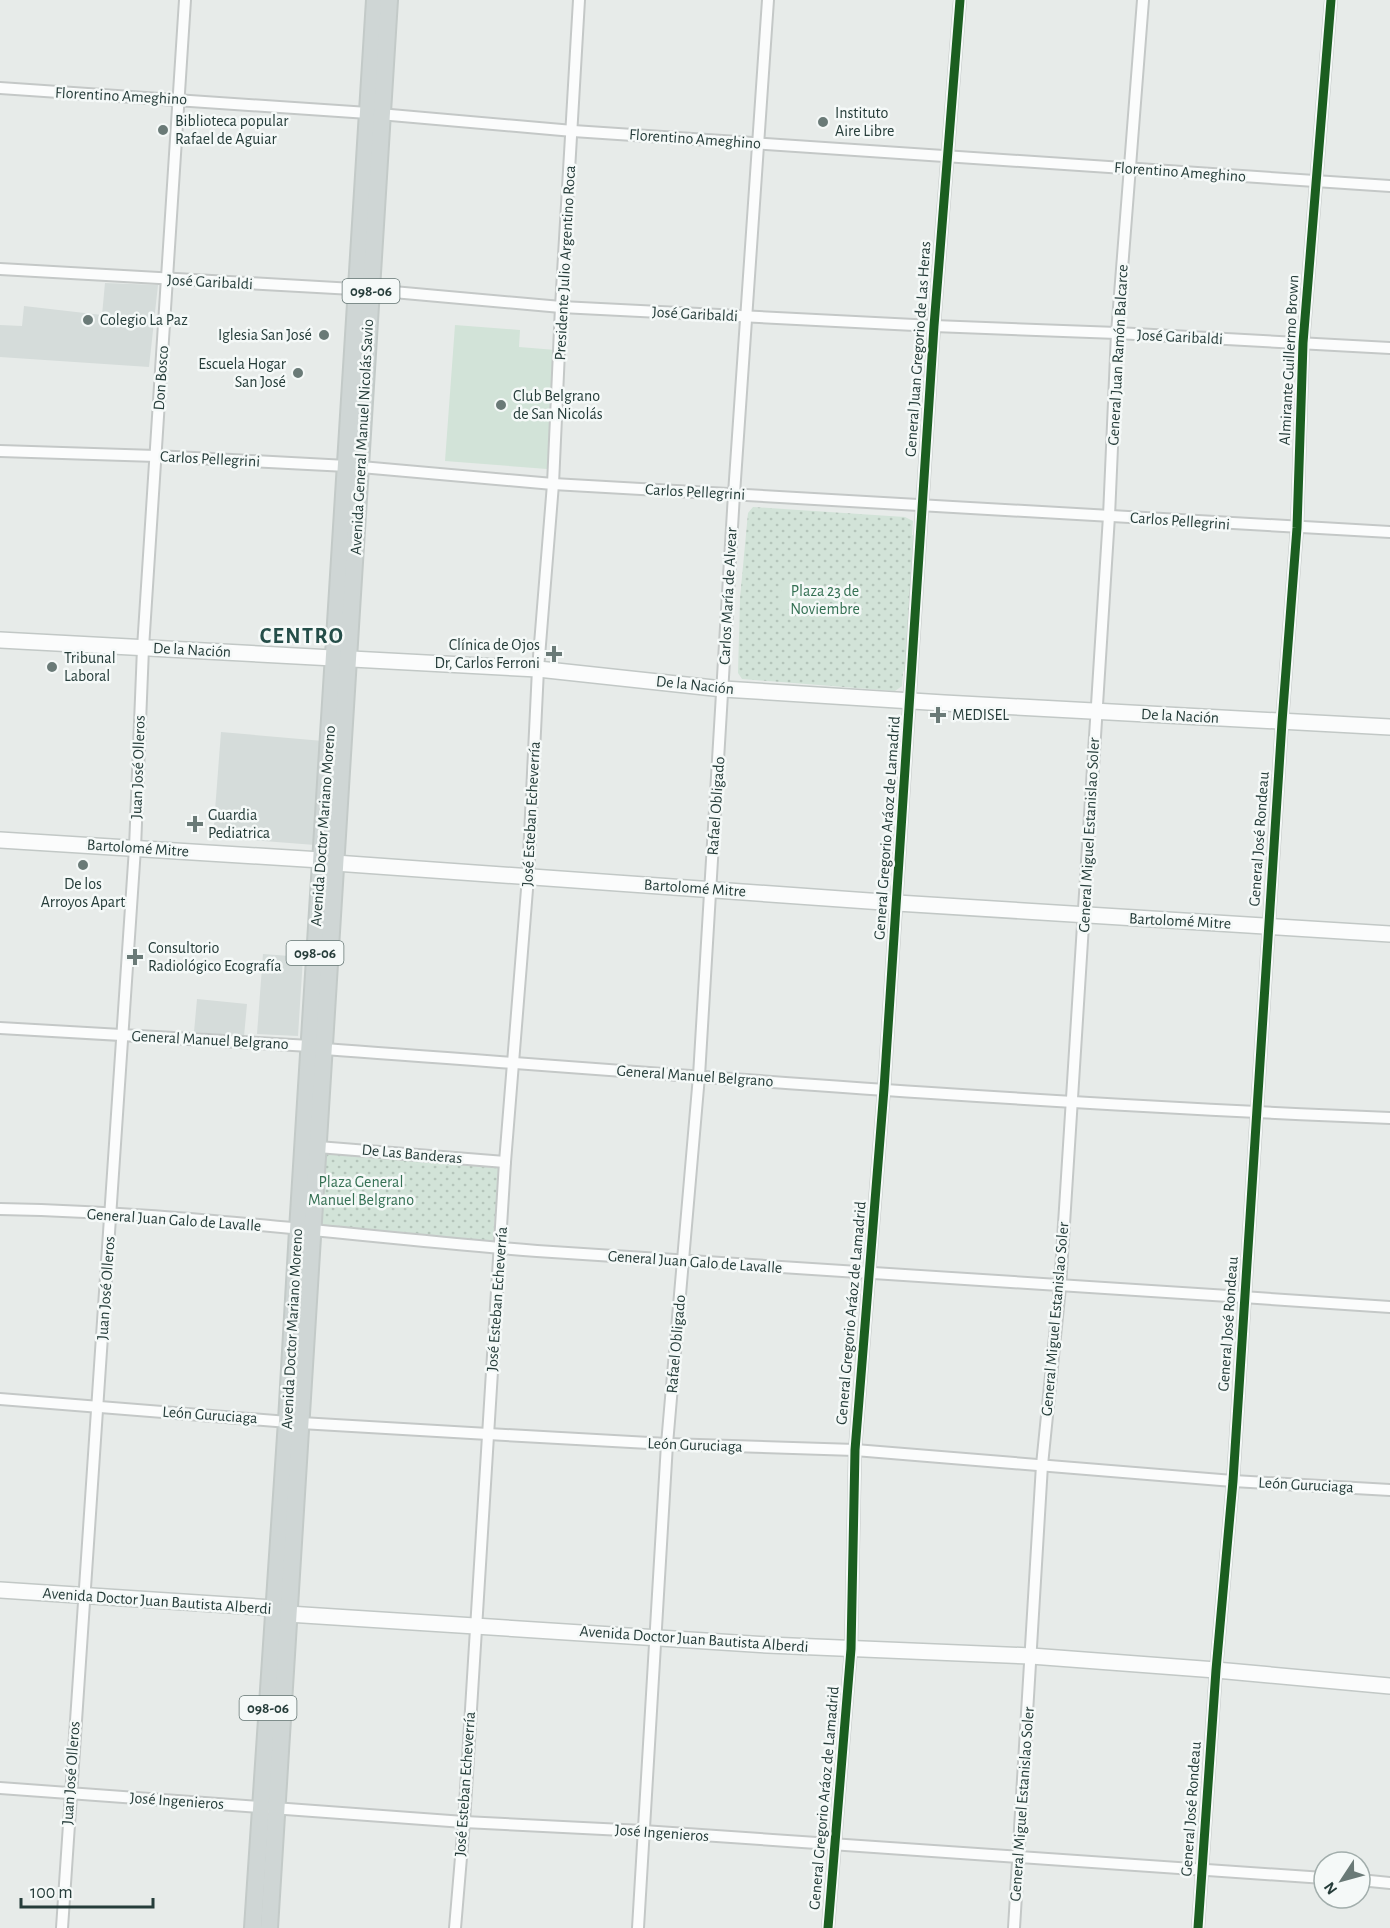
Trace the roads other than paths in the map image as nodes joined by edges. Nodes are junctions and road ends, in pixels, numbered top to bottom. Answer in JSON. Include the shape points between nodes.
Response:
{"nodes":[{"id":1,"x":185,"y":0,"type":"edge"},
{"id":2,"x":375,"y":0,"type":"edge"},
{"id":3,"x":388,"y":0,"type":"edge"},
{"id":4,"x":579,"y":0,"type":"edge"},
{"id":5,"x":768,"y":0,"type":"edge"},
{"id":6,"x":960,"y":0,"type":"edge"},
{"id":7,"x":1143,"y":0,"type":"edge"},
{"id":8,"x":1330,"y":0,"type":"edge"},
{"id":9,"x":0,"y":88,"type":"edge"},
{"id":10,"x":178,"y":99,"type":"junction"},
{"id":11,"x":375,"y":114,"type":"junction"},
{"id":12,"x":573,"y":131,"type":"junction"},
{"id":13,"x":757,"y":143,"type":"junction"},
{"id":14,"x":947,"y":157,"type":"junction"},
{"id":15,"x":1130,"y":169,"type":"junction"},
{"id":16,"x":1316,"y":181,"type":"junction"},
{"id":17,"x":1390,"y":186,"type":"edge"},
{"id":18,"x":0,"y":269,"type":"edge"},
{"id":19,"x":167,"y":280,"type":"junction"},
{"id":20,"x":364,"y":290,"type":"junction"},
{"id":21,"x":561,"y":307,"type":"junction"},
{"id":22,"x":746,"y":317,"type":"junction"},
{"id":23,"x":934,"y":326,"type":"junction"},
{"id":24,"x":1117,"y":333,"type":"junction"},
{"id":25,"x":1303,"y":343,"type":"junction"},
{"id":26,"x":1390,"y":348,"type":"edge"},
{"id":27,"x":0,"y":451,"type":"edge"},
{"id":28,"x":156,"y":456,"type":"junction"},
{"id":29,"x":354,"y":466,"type":"junction"},
{"id":30,"x":553,"y":484,"type":"junction"},
{"id":31,"x":734,"y":494,"type":"junction"},
{"id":32,"x":922,"y":505,"type":"junction"},
{"id":33,"x":1109,"y":516,"type":"junction"},
{"id":34,"x":1297,"y":528,"type":"junction"},
{"id":35,"x":1390,"y":532,"type":"edge"},
{"id":36,"x":0,"y":640,"type":"edge"},
{"id":37,"x":143,"y":648,"type":"junction"},
{"id":38,"x":341,"y":658,"type":"junction"},
{"id":39,"x":538,"y":669,"type":"junction"},
{"id":40,"x":723,"y":689,"type":"junction"},
{"id":41,"x":910,"y":700,"type":"junction"},
{"id":42,"x":1096,"y":711,"type":"junction"},
{"id":43,"x":1282,"y":722,"type":"junction"},
{"id":44,"x":1390,"y":727,"type":"edge"},
{"id":45,"x":0,"y":840,"type":"edge"},
{"id":46,"x":135,"y":848,"type":"junction"},
{"id":47,"x":328,"y":862,"type":"junction"},
{"id":48,"x":528,"y":877,"type":"junction"},
{"id":49,"x":710,"y":889,"type":"junction"},
{"id":50,"x":897,"y":903,"type":"junction"},
{"id":51,"x":1084,"y":915,"type":"junction"},
{"id":52,"x":1269,"y":926,"type":"junction"},
{"id":53,"x":1390,"y":934,"type":"edge"},
{"id":54,"x":0,"y":1028,"type":"edge"},
{"id":55,"x":123,"y":1035,"type":"junction"},
{"id":56,"x":317,"y":1048,"type":"junction"},
{"id":57,"x":513,"y":1063,"type":"junction"},
{"id":58,"x":699,"y":1076,"type":"junction"},
{"id":59,"x":884,"y":1089,"type":"junction"},
{"id":60,"x":1072,"y":1101,"type":"junction"},
{"id":61,"x":1257,"y":1113,"type":"junction"},
{"id":62,"x":1390,"y":1118,"type":"edge"},
{"id":63,"x":318,"y":1147,"type":"junction"},
{"id":64,"x":505,"y":1162,"type":"junction"},
{"id":65,"x":0,"y":1209,"type":"edge"},
{"id":66,"x":111,"y":1215,"type":"junction"},
{"id":67,"x":305,"y":1229,"type":"junction"},
{"id":68,"x":500,"y":1248,"type":"junction"},
{"id":69,"x":684,"y":1262,"type":"junction"},
{"id":70,"x":870,"y":1275,"type":"junction"},
{"id":71,"x":1060,"y":1287,"type":"junction"},
{"id":72,"x":1245,"y":1297,"type":"junction"},
{"id":73,"x":1390,"y":1307,"type":"edge"},
{"id":74,"x":0,"y":1399,"type":"edge"},
{"id":75,"x":97,"y":1406,"type":"junction"},
{"id":76,"x":294,"y":1422,"type":"junction"},
{"id":77,"x":488,"y":1434,"type":"junction"},
{"id":78,"x":667,"y":1444,"type":"junction"},
{"id":79,"x":855,"y":1450,"type":"junction"},
{"id":80,"x":1042,"y":1465,"type":"junction"},
{"id":81,"x":1233,"y":1481,"type":"junction"},
{"id":82,"x":1390,"y":1490,"type":"edge"},
{"id":83,"x":0,"y":1590,"type":"edge"},
{"id":84,"x":84,"y":1595,"type":"junction"},
{"id":85,"x":281,"y":1611,"type":"junction"},
{"id":86,"x":475,"y":1625,"type":"junction"},
{"id":87,"x":655,"y":1637,"type":"junction"},
{"id":88,"x":851,"y":1649,"type":"junction"},
{"id":89,"x":1031,"y":1656,"type":"junction"},
{"id":90,"x":1216,"y":1670,"type":"junction"},
{"id":91,"x":1390,"y":1686,"type":"edge"},
{"id":92,"x":0,"y":1788,"type":"edge"},
{"id":93,"x":70,"y":1793,"type":"junction"},
{"id":94,"x":268,"y":1809,"type":"junction"},
{"id":95,"x":464,"y":1822,"type":"junction"},
{"id":96,"x":643,"y":1831,"type":"junction"},
{"id":97,"x":834,"y":1845,"type":"junction"},
{"id":98,"x":1018,"y":1856,"type":"junction"},
{"id":99,"x":1202,"y":1868,"type":"junction"},
{"id":100,"x":1312,"y":1877,"type":"edge"},
{"id":101,"x":1372,"y":1881,"type":"edge"},
{"id":102,"x":1390,"y":1883,"type":"edge"},
{"id":103,"x":62,"y":1928,"type":"edge"},
{"id":104,"x":253,"y":1928,"type":"edge"},
{"id":105,"x":269,"y":1928,"type":"edge"},
{"id":106,"x":455,"y":1928,"type":"edge"},
{"id":107,"x":638,"y":1928,"type":"edge"},
{"id":108,"x":828,"y":1928,"type":"edge"},
{"id":109,"x":1014,"y":1928,"type":"edge"},
{"id":110,"x":1198,"y":1928,"type":"edge"}],
"edges":[{"from":1,"to":10,"type":"street","name":"Don Bosco"},
{"from":2,"to":11,"type":"main road","name":"Avenida General Manuel Nicolás Savio","number":"098-06"},
{"from":3,"to":11,"type":"main road","name":"Avenida General Manuel Nicolás Savio","number":"098-06"},
{"from":4,"to":12,"type":"street","name":"Presidente Julio Argentino Roca"},
{"from":5,"to":13,"type":"street","name":"Carlos María de Alvear"},
{"from":6,"to":14,"type":"street","name":"General Juan Gregorio de Las Heras"},
{"from":7,"to":15,"type":"street","name":"General Juan Ramón Balcarce"},
{"from":8,"to":16,"type":"street","name":"Almirante Guillermo Brown"},
{"from":9,"to":10,"type":"street","name":"Florentino Ameghino"},
{"from":10,"to":11,"type":"street","name":"Florentino Ameghino"},
{"from":10,"to":19,"type":"street","name":"Don Bosco"},
{"from":11,"to":12,"type":"street","name":"Florentino Ameghino"},
{"from":11,"to":20,"type":"main road","name":"Avenida General Manuel Nicolás Savio","number":"098-06"},
{"from":12,"to":13,"type":"street","name":"Florentino Ameghino"},
{"from":12,"to":21,"type":"street","name":"Presidente Julio Argentino Roca"},
{"from":13,"to":14,"type":"street","name":"Florentino Ameghino"},
{"from":13,"to":22,"type":"street","name":"Carlos María de Alvear"},
{"from":14,"to":15,"type":"street","name":"Florentino Ameghino"},
{"from":14,"to":23,"type":"street","name":"General Juan Gregorio de Las Heras"},
{"from":15,"to":16,"type":"street","name":"Florentino Ameghino"},
{"from":15,"to":24,"type":"street","name":"General Juan Ramón Balcarce"},
{"from":16,"to":17,"type":"street","name":"Florentino Ameghino"},
{"from":16,"to":25,"type":"street","name":"Almirante Guillermo Brown"},
{"from":18,"to":19,"type":"street","name":"José Garibaldi"},
{"from":19,"to":20,"type":"street","name":"José Garibaldi"},
{"from":19,"to":28,"type":"street","name":"Don Bosco"},
{"from":20,"to":21,"type":"street","name":"José Garibaldi"},
{"from":20,"to":29,"type":"main road","name":"Avenida General Manuel Nicolás Savio","number":"098-06"},
{"from":21,"to":22,"type":"street","name":"José Garibaldi"},
{"from":21,"to":30,"type":"street","name":"Presidente Julio Argentino Roca"},
{"from":22,"to":23,"type":"street","name":"José Garibaldi"},
{"from":22,"to":31,"type":"street","name":"Carlos María de Alvear"},
{"from":23,"to":24,"type":"street","name":"José Garibaldi"},
{"from":23,"to":32,"type":"street","name":"General Juan Gregorio de Las Heras"},
{"from":24,"to":25,"type":"street","name":"José Garibaldi"},
{"from":24,"to":33,"type":"street","name":"General Juan Ramón Balcarce"},
{"from":25,"to":26,"type":"street","name":"José Garibaldi"},
{"from":25,"to":34,"type":"street","name":"Almirante Guillermo Brown"},
{"from":27,"to":28,"type":"street","name":"Carlos Pellegrini"},
{"from":28,"to":29,"type":"street","name":"Carlos Pellegrini"},
{"from":28,"to":37,"type":"street","name":"Don Bosco"},
{"from":29,"to":30,"type":"street","name":"Carlos Pellegrini"},
{"from":29,"to":38,"type":"main road","name":"Avenida General Manuel Nicolás Savio","number":"098-06"},
{"from":30,"to":31,"type":"street","name":"Carlos Pellegrini"},
{"from":30,"to":39,"type":"street","name":"Presidente Julio Argentino Roca"},
{"from":31,"to":32,"type":"street","name":"Carlos Pellegrini"},
{"from":31,"to":40,"type":"street","name":"Carlos María de Alvear"},
{"from":32,"to":33,"type":"street","name":"Carlos Pellegrini"},
{"from":32,"to":41,"type":"street","name":"General Juan Gregorio de Las Heras"},
{"from":33,"to":34,"type":"street","name":"Carlos Pellegrini"},
{"from":33,"to":42,"type":"street","name":"General Juan Ramón Balcarce"},
{"from":34,"to":35,"type":"street","name":"Carlos Pellegrini"},
{"from":34,"to":43,"type":"street","name":"Almirante Guillermo Brown"},
{"from":36,"to":37,"type":"street","name":"De la Nación"},
{"from":37,"to":38,"type":"street","name":"De la Nación"},
{"from":37,"to":46,"type":"street","name":"Juan José Olleros"},
{"from":38,"to":39,"type":"street","name":"De la Nación"},
{"from":38,"to":47,"type":"main road","name":"Avenida Doctor Mariano Moreno","number":"098-06"},
{"from":39,"to":40,"type":"street","name":"De la Nación"},
{"from":39,"to":48,"type":"street","name":"José Esteban Echeverría"},
{"from":40,"to":41,"type":"street","name":"De la Nación"},
{"from":40,"to":49,"type":"street","name":"Rafael Obligado"},
{"from":41,"to":42,"type":"street","name":"De la Nación"},
{"from":41,"to":50,"type":"street","name":"General Gregorio Aráoz de Lamadrid"},
{"from":42,"to":43,"type":"street","name":"De la Nación"},
{"from":42,"to":51,"type":"street","name":"General Miguel Estanislao Soler"},
{"from":43,"to":44,"type":"street","name":"De la Nación"},
{"from":43,"to":52,"type":"street","name":"General José Rondeau"},
{"from":45,"to":46,"type":"street","name":"Bartolomé Mitre"},
{"from":46,"to":47,"type":"street","name":"Bartolomé Mitre"},
{"from":46,"to":55,"type":"street","name":"Juan José Olleros"},
{"from":47,"to":48,"type":"street","name":"Bartolomé Mitre"},
{"from":47,"to":56,"type":"main road","name":"Avenida Doctor Mariano Moreno","number":"098-06"},
{"from":48,"to":49,"type":"street","name":"Bartolomé Mitre"},
{"from":48,"to":57,"type":"street","name":"José Esteban Echeverría"},
{"from":49,"to":50,"type":"street","name":"Bartolomé Mitre"},
{"from":49,"to":58,"type":"street","name":"Rafael Obligado"},
{"from":50,"to":51,"type":"street","name":"Bartolomé Mitre"},
{"from":50,"to":59,"type":"street","name":"General Gregorio Aráoz de Lamadrid"},
{"from":51,"to":52,"type":"street","name":"Bartolomé Mitre"},
{"from":51,"to":60,"type":"street","name":"General Miguel Estanislao Soler"},
{"from":52,"to":53,"type":"street","name":"Bartolomé Mitre"},
{"from":52,"to":61,"type":"street","name":"General José Rondeau"},
{"from":54,"to":55,"type":"street","name":"General Manuel Belgrano"},
{"from":55,"to":56,"type":"street","name":"General Manuel Belgrano"},
{"from":55,"to":66,"type":"street","name":"Juan José Olleros"},
{"from":56,"to":57,"type":"street","name":"General Manuel Belgrano"},
{"from":56,"to":63,"type":"main road","name":"Avenida Doctor Mariano Moreno","number":"098-06"},
{"from":56,"to":67,"type":"main road","name":"Avenida Doctor Mariano Moreno","number":"098-06"},
{"from":57,"to":58,"type":"street","name":"General Manuel Belgrano"},
{"from":57,"to":64,"type":"street","name":"José Esteban Echeverría"},
{"from":58,"to":59,"type":"street","name":"General Manuel Belgrano"},
{"from":58,"to":69,"type":"street","name":"Rafael Obligado"},
{"from":59,"to":60,"type":"street","name":"General Manuel Belgrano"},
{"from":59,"to":70,"type":"street","name":"General Gregorio Aráoz de Lamadrid"},
{"from":60,"to":61,"type":"street","name":"General Manuel Belgrano"},
{"from":60,"to":71,"type":"street","name":"General Miguel Estanislao Soler"},
{"from":61,"to":62,"type":"street","name":"General Manuel Belgrano"},
{"from":61,"to":72,"type":"street","name":"General José Rondeau"},
{"from":63,"to":64,"type":"street","name":"De Las Banderas"},
{"from":63,"to":67,"type":"main road","name":"Avenida Doctor Mariano Moreno","number":"098-06"},
{"from":64,"to":68,"type":"street","name":"José Esteban Echeverría"},
{"from":65,"to":66,"type":"street","name":"General Juan Galo de Lavalle"},
{"from":66,"to":67,"type":"street","name":"General Juan Galo de Lavalle"},
{"from":66,"to":75,"type":"street","name":"Juan José Olleros"},
{"from":67,"to":68,"type":"street","name":"General Juan Galo de Lavalle"},
{"from":67,"to":76,"type":"main road","name":"Avenida Doctor Mariano Moreno","number":"098-06"},
{"from":68,"to":69,"type":"street","name":"General Juan Galo de Lavalle"},
{"from":68,"to":77,"type":"street","name":"José Esteban Echeverría"},
{"from":69,"to":70,"type":"street","name":"General Juan Galo de Lavalle"},
{"from":69,"to":78,"type":"street","name":"Rafael Obligado"},
{"from":70,"to":71,"type":"street","name":"General Juan Galo de Lavalle"},
{"from":70,"to":79,"type":"street","name":"General Gregorio Aráoz de Lamadrid"},
{"from":71,"to":72,"type":"street","name":"General Juan Galo de Lavalle"},
{"from":71,"to":80,"type":"street","name":"General Miguel Estanislao Soler"},
{"from":72,"to":73,"type":"street","name":"General Juan Galo de Lavalle"},
{"from":72,"to":81,"type":"street","name":"General José Rondeau"},
{"from":74,"to":75,"type":"street","name":"León Guruciaga"},
{"from":75,"to":76,"type":"street","name":"León Guruciaga"},
{"from":75,"to":84,"type":"street","name":"Juan José Olleros"},
{"from":76,"to":77,"type":"street","name":"León Guruciaga"},
{"from":76,"to":85,"type":"main road","name":"Avenida Doctor Mariano Moreno","number":"098-06"},
{"from":77,"to":78,"type":"street","name":"León Guruciaga"},
{"from":77,"to":86,"type":"street","name":"José Esteban Echeverría"},
{"from":78,"to":79,"type":"street","name":"León Guruciaga"},
{"from":78,"to":87,"type":"street","name":"Rafael Obligado"},
{"from":79,"to":80,"type":"street","name":"León Guruciaga"},
{"from":79,"to":88,"type":"street","name":"General Gregorio Aráoz de Lamadrid"},
{"from":80,"to":81,"type":"street","name":"León Guruciaga"},
{"from":80,"to":89,"type":"street","name":"General Miguel Estanislao Soler"},
{"from":81,"to":82,"type":"street","name":"León Guruciaga"},
{"from":81,"to":90,"type":"street","name":"General José Rondeau"},
{"from":83,"to":84,"type":"street","name":"Avenida Doctor Juan Bautista Alberdi"},
{"from":84,"to":85,"type":"street","name":"Avenida Doctor Juan Bautista Alberdi"},
{"from":84,"to":93,"type":"street","name":"Juan José Olleros"},
{"from":85,"to":86,"type":"street","name":"Avenida Doctor Juan Bautista Alberdi"},
{"from":85,"to":94,"type":"main road","name":"Avenida Doctor Mariano Moreno","number":"098-06"},
{"from":86,"to":87,"type":"street","name":"Avenida Doctor Juan Bautista Alberdi"},
{"from":86,"to":95,"type":"street","name":"José Esteban Echeverría"},
{"from":87,"to":88,"type":"street","name":"Avenida Doctor Juan Bautista Alberdi"},
{"from":87,"to":96,"type":"street","name":"Rafael Obligado"},
{"from":88,"to":89,"type":"street","name":"Avenida Doctor Juan Bautista Alberdi"},
{"from":88,"to":97,"type":"street","name":"General Gregorio Aráoz de Lamadrid"},
{"from":89,"to":90,"type":"street","name":"Avenida Doctor Juan Bautista Alberdi"},
{"from":89,"to":98,"type":"street","name":"General Miguel Estanislao Soler"},
{"from":90,"to":91,"type":"street","name":"Avenida Doctor Juan Bautista Alberdi"},
{"from":90,"to":99,"type":"street","name":"General José Rondeau"},
{"from":92,"to":93,"type":"street","name":"José Ingenieros"},
{"from":93,"to":94,"type":"street","name":"José Ingenieros"},
{"from":93,"to":103,"type":"street","name":"Juan José Olleros"},
{"from":94,"to":95,"type":"street","name":"José Ingenieros"},
{"from":94,"to":104,"type":"main road","name":"Avenida Doctor Mariano Moreno","number":"098-06"},
{"from":94,"to":105,"type":"main road","name":"Avenida Doctor Mariano Moreno","number":"098-06"},
{"from":95,"to":96,"type":"street","name":"José Ingenieros"},
{"from":95,"to":106,"type":"street","name":"José Esteban Echeverría"},
{"from":96,"to":97,"type":"street","name":"José Ingenieros"},
{"from":96,"to":107,"type":"street","name":"Rafael Obligado"},
{"from":97,"to":98,"type":"street","name":"José Ingenieros"},
{"from":97,"to":108,"type":"street","name":"General Gregorio Aráoz de Lamadrid"},
{"from":98,"to":99,"type":"street","name":"José Ingenieros"},
{"from":98,"to":109,"type":"street","name":"General Miguel Estanislao Soler"},
{"from":99,"to":100,"type":"street","name":"José Ingenieros"},
{"from":99,"to":110,"type":"street","name":"General José Rondeau"},
{"from":101,"to":102,"type":"street"}]}
